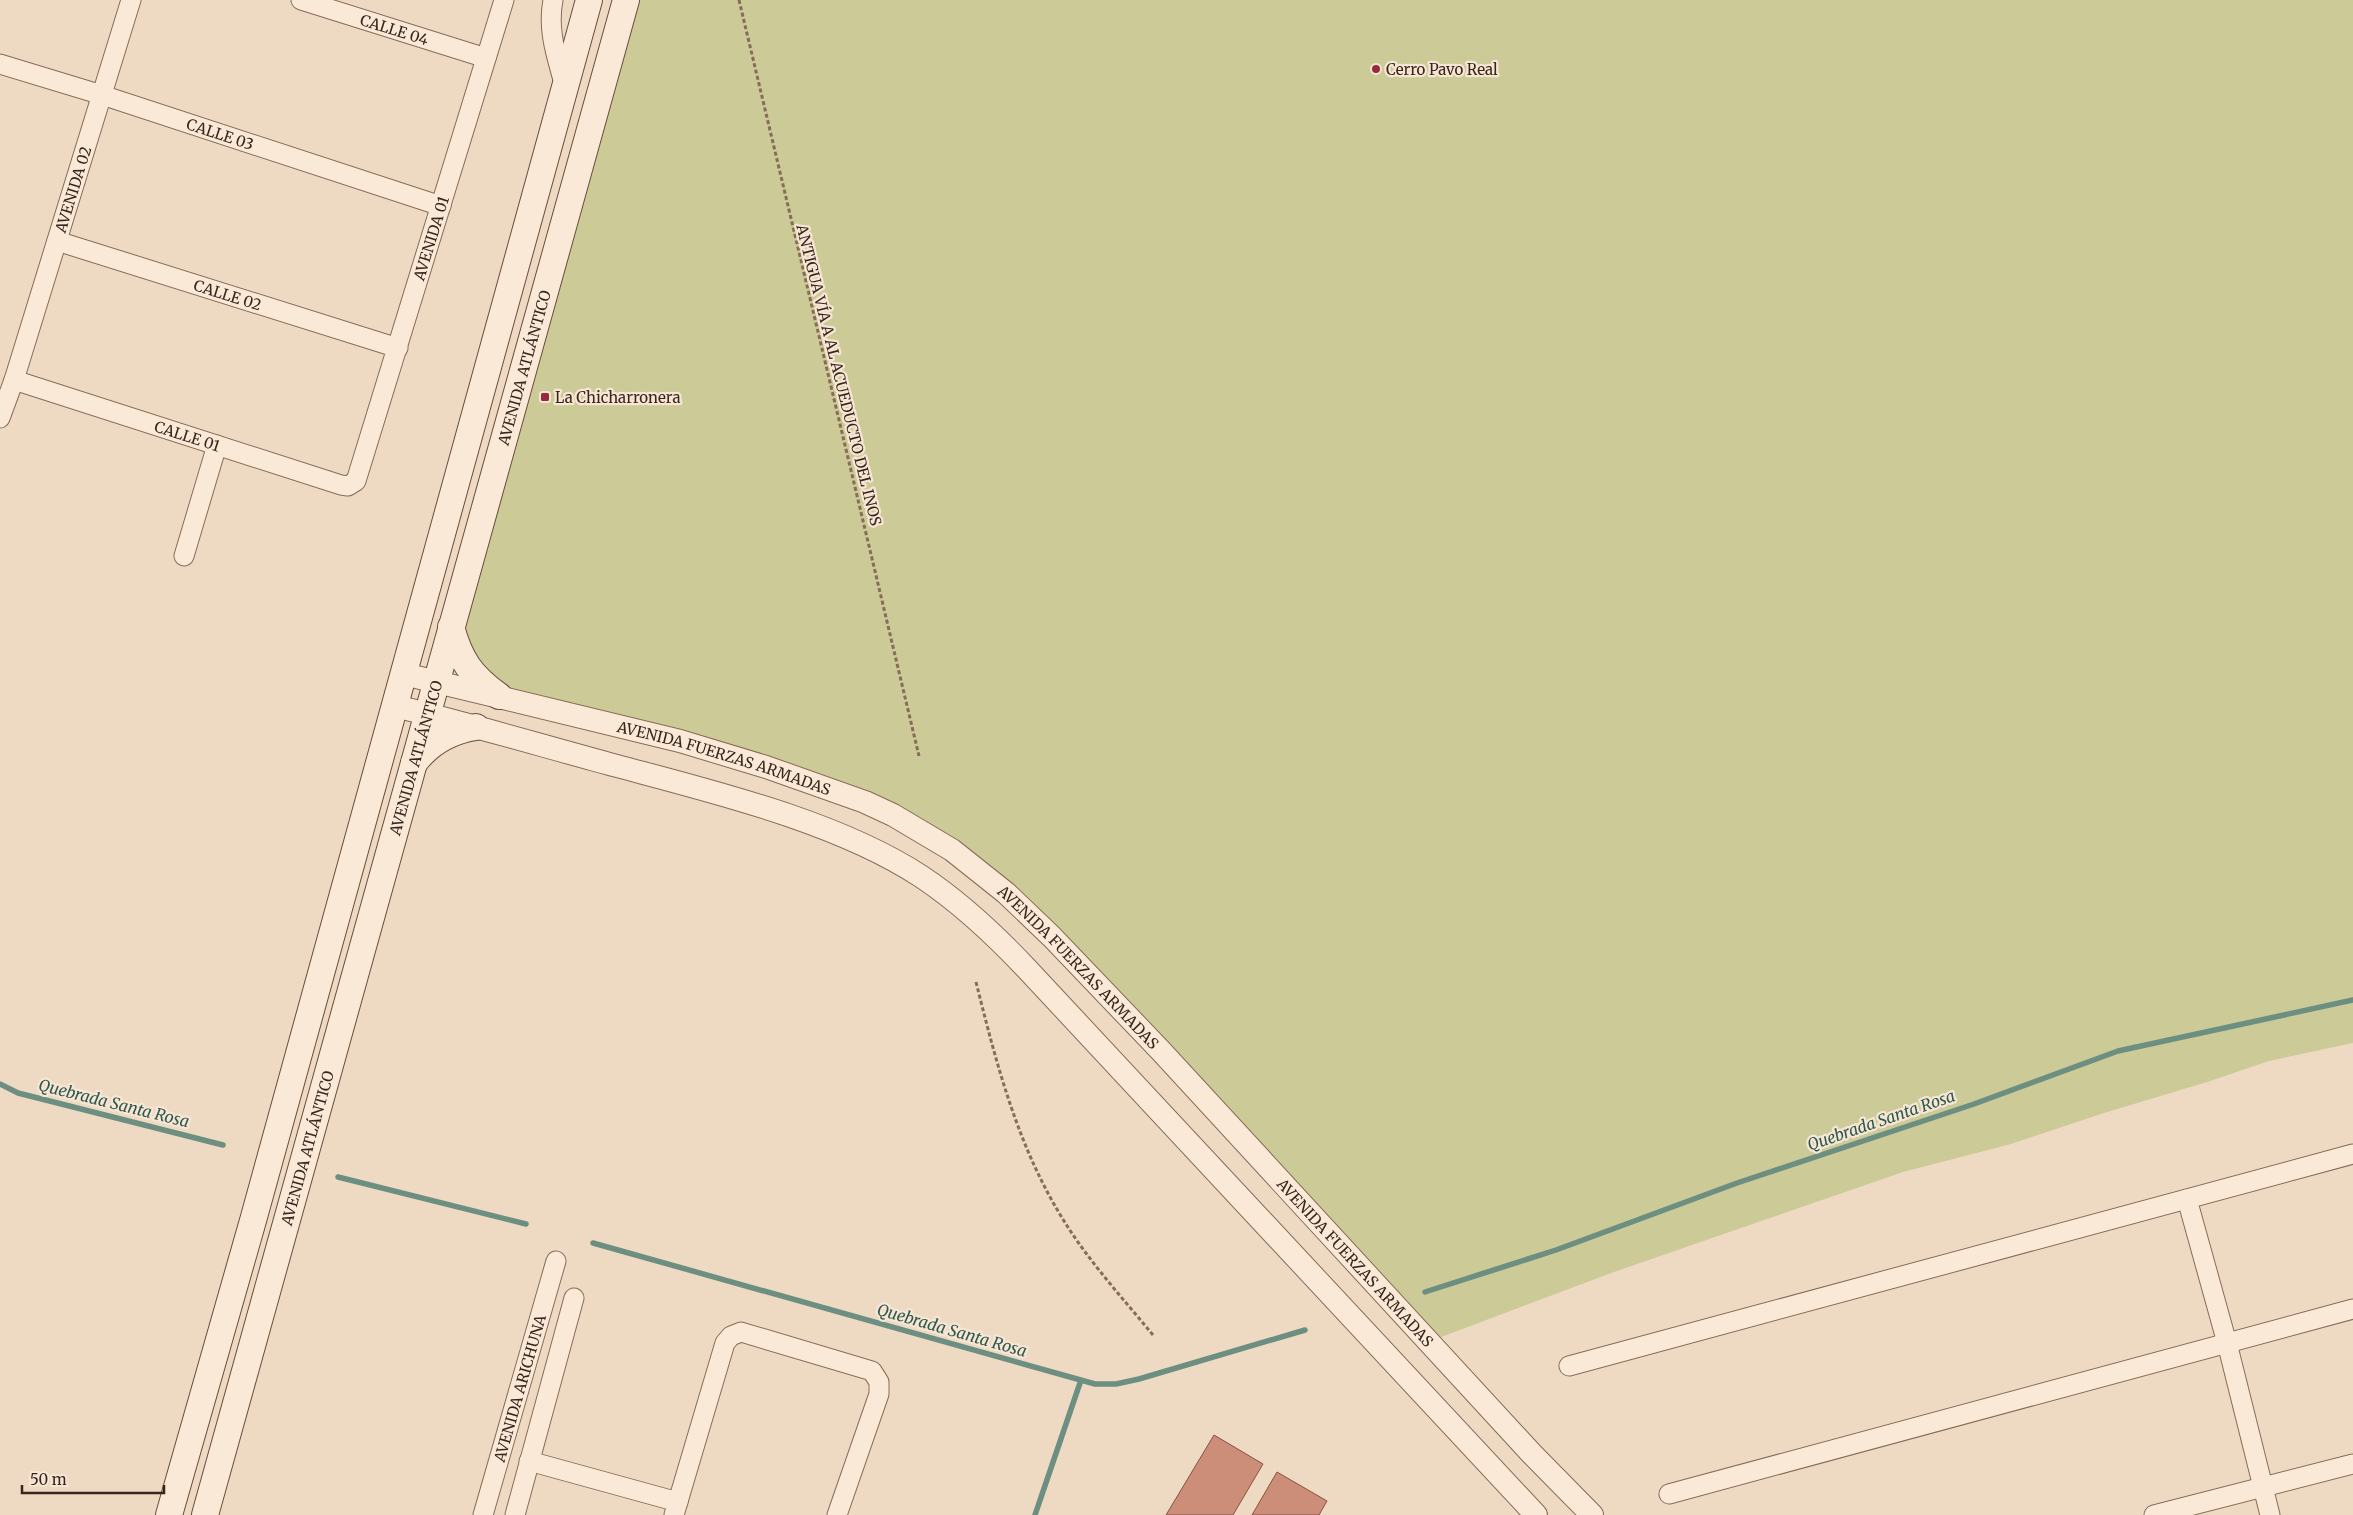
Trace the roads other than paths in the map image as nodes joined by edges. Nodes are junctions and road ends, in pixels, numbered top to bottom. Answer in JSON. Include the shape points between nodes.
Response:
{"nodes":[{"id":1,"x":132,"y":0,"type":"edge"},
{"id":2,"x":300,"y":0,"type":"edge"},
{"id":3,"x":504,"y":0,"type":"edge"},
{"id":4,"x":553,"y":0,"type":"edge"},
{"id":5,"x":589,"y":0,"type":"edge"},
{"id":6,"x":626,"y":0,"type":"edge"},
{"id":7,"x":486,"y":58,"type":"junction"},
{"id":8,"x":0,"y":64,"type":"edge"},
{"id":9,"x":565,"y":87,"type":"junction"},
{"id":10,"x":102,"y":95,"type":"junction"},
{"id":11,"x":442,"y":206,"type":"junction"},
{"id":12,"x":57,"y":241,"type":"junction"},
{"id":13,"x":398,"y":348,"type":"junction"},
{"id":14,"x":14,"y":380,"type":"junction"},
{"id":15,"x":0,"y":418,"type":"edge"},
{"id":16,"x":217,"y":445,"type":"junction"},
{"id":17,"x":359,"y":476,"type":"joint"},
{"id":18,"x":184,"y":556,"type":"dead end"},
{"id":19,"x":451,"y":627,"type":"junction"},
{"id":20,"x":404,"y":674,"type":"junction"},
{"id":21,"x":435,"y":682,"type":"junction"},
{"id":22,"x":498,"y":696,"type":"junction"},
{"id":23,"x":395,"y":706,"type":"junction"},
{"id":24,"x":426,"y":714,"type":"junction"},
{"id":25,"x":476,"y":727,"type":"junction"},
{"id":26,"x":413,"y":764,"type":"junction"},
{"id":27,"x":2353,"y":1154,"type":"edge"},
{"id":28,"x":2187,"y":1199,"type":"junction"},
{"id":29,"x":556,"y":1261,"type":"dead end"},
{"id":30,"x":574,"y":1298,"type":"dead end"},
{"id":31,"x":2353,"y":1309,"type":"edge"},
{"id":32,"x":2227,"y":1344,"type":"junction"},
{"id":33,"x":1570,"y":1366,"type":"dead end"},
{"id":34,"x":529,"y":1461,"type":"junction"},
{"id":35,"x":2353,"y":1464,"type":"edge"},
{"id":36,"x":2264,"y":1487,"type":"junction"},
{"id":37,"x":1669,"y":1494,"type":"dead end"},
{"id":38,"x":676,"y":1508,"type":"edge"},
{"id":39,"x":169,"y":1515,"type":"edge"},
{"id":40,"x":204,"y":1515,"type":"edge"},
{"id":41,"x":483,"y":1515,"type":"edge"},
{"id":42,"x":515,"y":1515,"type":"edge"},
{"id":43,"x":837,"y":1515,"type":"edge"},
{"id":44,"x":1536,"y":1515,"type":"edge"},
{"id":45,"x":1592,"y":1515,"type":"edge"},
{"id":46,"x":2154,"y":1515,"type":"edge"},
{"id":47,"x":2270,"y":1515,"type":"edge"}],
"edges":[{"from":1,"to":10,"type":"street","name":"AVENIDA 02"},
{"from":2,"to":7,"type":"street","name":"CALLE 04"},
{"from":3,"to":7,"type":"street","name":"AVENIDA 01"},
{"from":4,"to":9,"type":"street","via":[[551,36]]},
{"from":5,"to":9,"type":"main road"},
{"from":6,"to":19,"type":"main road","name":"AVENIDA ATLÁNTICO"},
{"from":7,"to":11,"type":"street","name":"AVENIDA 01"},
{"from":8,"to":10,"type":"street","name":"CALLE 03"},
{"from":9,"to":20,"type":"main road"},
{"from":10,"to":11,"type":"street","name":"CALLE 03"},
{"from":10,"to":12,"type":"street","name":"AVENIDA 02"},
{"from":11,"to":13,"type":"street","name":"AVENIDA 01"},
{"from":12,"to":13,"type":"street","name":"CALLE 02"},
{"from":12,"to":14,"type":"street","name":"AVENIDA 02"},
{"from":13,"to":17,"type":"street","name":"AVENIDA 01"},
{"from":14,"to":15,"type":"street","name":"AVENIDA 02"},
{"from":14,"to":16,"type":"street","name":"CALLE 01"},
{"from":16,"to":17,"type":"street","name":"CALLE 01","via":[[341,485],[352,484]]},
{"from":16,"to":18,"type":"street"},
{"from":19,"to":21,"type":"main road","name":"AVENIDA ATLÁNTICO"},
{"from":19,"to":22,"type":"main road","via":[[456,648],[471,674]]},
{"from":20,"to":21,"type":"street","name":"AVENIDA FUERZAS ARMADAS"},
{"from":20,"to":23,"type":"main road"},
{"from":21,"to":22,"type":"street","name":"AVENIDA FUERZAS ARMADAS"},
{"from":21,"to":24,"type":"main road","name":"AVENIDA ATLÁNTICO"},
{"from":22,"to":45,"type":"street","name":"AVENIDA FUERZAS ARMADAS","via":[[680,741],[835,790],[893,815],[982,872],[1045,931],[1147,1037],[1482,1401]]},
{"from":23,"to":24,"type":"street"},
{"from":23,"to":39,"type":"main road"},
{"from":24,"to":25,"type":"street"},
{"from":24,"to":26,"type":"main road","name":"AVENIDA ATLÁNTICO"},
{"from":25,"to":26,"type":"main road","via":[[460,730],[433,743]]},
{"from":25,"to":44,"type":"street","via":[[686,784],[825,830],[891,859],[947,895],[997,938],[1040,982]]},
{"from":26,"to":40,"type":"main road","name":"AVENIDA ATLÁNTICO"},
{"from":27,"to":28,"type":"street"},
{"from":28,"to":32,"type":"street"},
{"from":28,"to":33,"type":"street"},
{"from":29,"to":41,"type":"street","name":"AVENIDA ARICHUNA"},
{"from":30,"to":34,"type":"street"},
{"from":31,"to":32,"type":"street"},
{"from":32,"to":36,"type":"street"},
{"from":32,"to":37,"type":"street"},
{"from":34,"to":38,"type":"street"},
{"from":34,"to":42,"type":"street"},
{"from":35,"to":36,"type":"street"},
{"from":36,"to":46,"type":"street"},
{"from":36,"to":47,"type":"street"},
{"from":38,"to":43,"type":"street","via":[[725,1343],[741,1332],[872,1371],[879,1382],[879,1394]]}]}
